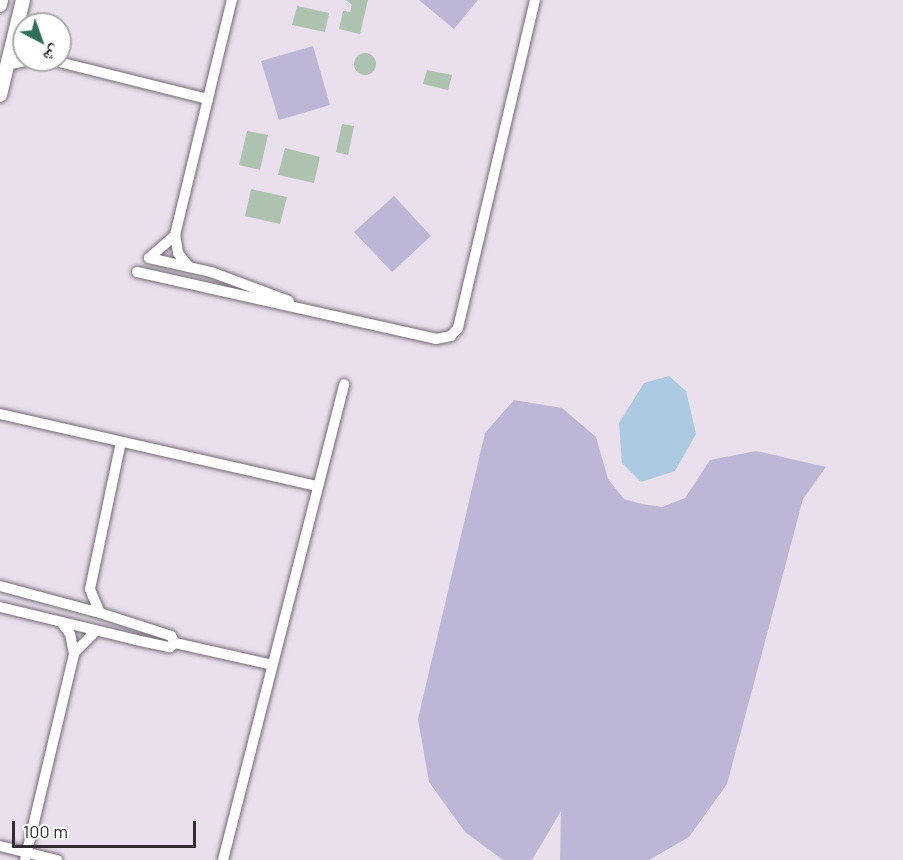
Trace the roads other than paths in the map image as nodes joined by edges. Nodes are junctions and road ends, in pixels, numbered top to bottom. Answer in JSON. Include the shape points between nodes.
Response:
{"nodes":[{"id":1,"x":1,"y":0,"type":"edge"},
{"id":2,"x":232,"y":0,"type":"edge"},
{"id":3,"x":535,"y":0,"type":"edge"},
{"id":4,"x":0,"y":4,"type":"edge"},
{"id":5,"x":12,"y":57,"type":"edge"},
{"id":6,"x":12,"y":65,"type":"edge"},
{"id":7,"x":72,"y":65,"type":"edge"},
{"id":8,"x":8,"y":66,"type":"junction"},
{"id":9,"x":0,"y":94,"type":"edge"},
{"id":10,"x":208,"y":99,"type":"junction"},
{"id":11,"x":175,"y":235,"type":"junction"},
{"id":12,"x":189,"y":267,"type":"junction"},
{"id":13,"x":137,"y":272,"type":"dead end"},
{"id":14,"x":300,"y":306,"type":"junction"},
{"id":15,"x":344,"y":384,"type":"dead end"},
{"id":16,"x":0,"y":414,"type":"edge"},
{"id":17,"x":121,"y":442,"type":"junction"},
{"id":18,"x":318,"y":486,"type":"junction"},
{"id":19,"x":0,"y":586,"type":"edge"},
{"id":20,"x":90,"y":589,"type":"junction"},
{"id":21,"x":72,"y":604,"type":"junction"},
{"id":22,"x":0,"y":607,"type":"edge"},
{"id":23,"x":100,"y":613,"type":"junction"},
{"id":24,"x":62,"y":623,"type":"junction"},
{"id":25,"x":96,"y":630,"type":"junction"},
{"id":26,"x":175,"y":643,"type":"junction"},
{"id":27,"x":74,"y":654,"type":"junction"},
{"id":28,"x":273,"y":665,"type":"junction"},
{"id":29,"x":0,"y":846,"type":"edge"},
{"id":30,"x":26,"y":856,"type":"edge"},
{"id":31,"x":57,"y":860,"type":"edge"},
{"id":32,"x":223,"y":860,"type":"edge"}],
"edges":[{"from":1,"to":4,"type":"street"},
{"from":2,"to":10,"type":"street"},
{"from":3,"to":14,"type":"street","via":[[455,332],[435,339]]},
{"from":5,"to":8,"type":"street"},
{"from":6,"to":8,"type":"street"},
{"from":7,"to":10,"type":"street"},
{"from":8,"to":9,"type":"street"},
{"from":10,"to":11,"type":"street"},
{"from":11,"to":12,"type":"street","via":[[178,253]]},
{"from":11,"to":12,"type":"street","via":[[149,258]]},
{"from":12,"to":14,"type":"street"},
{"from":13,"to":14,"type":"street"},
{"from":15,"to":18,"type":"street"},
{"from":16,"to":17,"type":"street"},
{"from":17,"to":18,"type":"street"},
{"from":17,"to":20,"type":"street"},
{"from":18,"to":28,"type":"street"},
{"from":19,"to":21,"type":"street"},
{"from":20,"to":21,"type":"street"},
{"from":20,"to":23,"type":"street"},
{"from":21,"to":23,"type":"street"},
{"from":22,"to":24,"type":"street"},
{"from":23,"to":26,"type":"street","via":[[171,636]]},
{"from":24,"to":25,"type":"street"},
{"from":24,"to":27,"type":"street","via":[[70,634]]},
{"from":25,"to":26,"type":"street","via":[[170,647]]},
{"from":25,"to":27,"type":"street"},
{"from":26,"to":28,"type":"street"},
{"from":27,"to":30,"type":"street"},
{"from":28,"to":32,"type":"street"},
{"from":29,"to":30,"type":"street"},
{"from":30,"to":31,"type":"street"}]}
